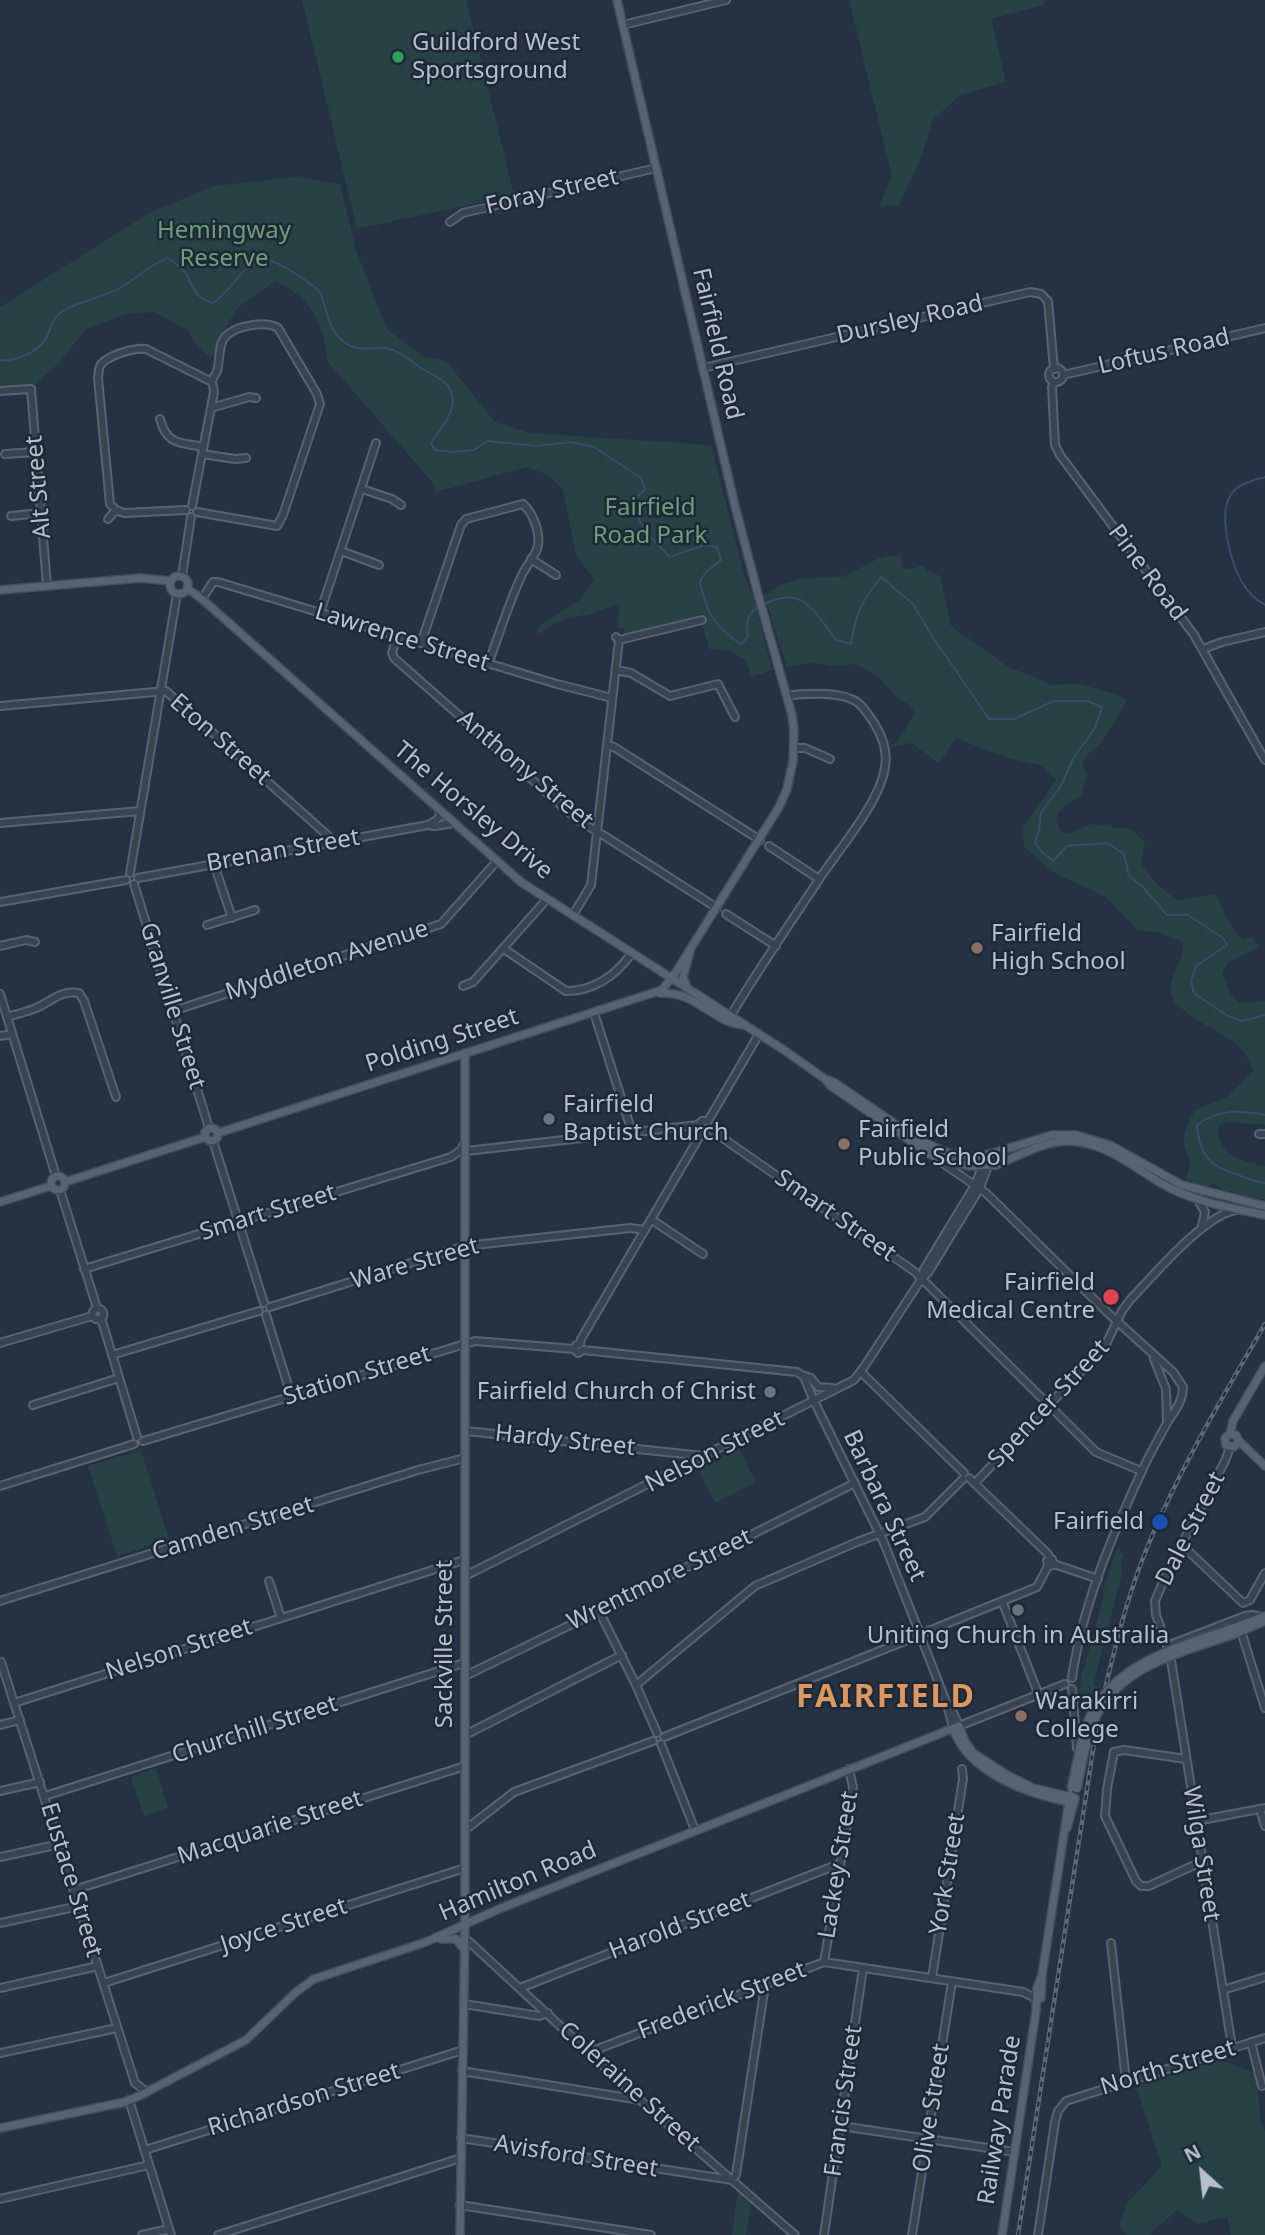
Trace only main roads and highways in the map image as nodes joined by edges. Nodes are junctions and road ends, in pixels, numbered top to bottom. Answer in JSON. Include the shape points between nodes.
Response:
{"nodes":[{"id":1,"x":617,"y":0,"type":"edge"},
{"id":2,"x":171,"y":581,"type":"junction"},
{"id":3,"x":188,"y":589,"type":"junction"},
{"id":4,"x":0,"y":590,"type":"edge"},
{"id":5,"x":760,"y":840,"type":"joint"},
{"id":6,"x":691,"y":948,"type":"junction"},
{"id":7,"x":672,"y":978,"type":"junction"},
{"id":8,"x":690,"y":989,"type":"junction"},
{"id":9,"x":653,"y":994,"type":"junction"},
{"id":10,"x":745,"y":1026,"type":"junction"},
{"id":11,"x":465,"y":1053,"type":"junction"},
{"id":12,"x":825,"y":1079,"type":"junction"},
{"id":13,"x":218,"y":1133,"type":"junction"},
{"id":14,"x":209,"y":1139,"type":"junction"},
{"id":15,"x":65,"y":1182,"type":"junction"},
{"id":16,"x":51,"y":1186,"type":"junction"},
{"id":17,"x":0,"y":1202,"type":"edge"},
{"id":18,"x":1265,"y":1206,"type":"edge"},
{"id":19,"x":1265,"y":1215,"type":"edge"},
{"id":20,"x":1265,"y":1366,"type":"edge"},
{"id":21,"x":1230,"y":1434,"type":"junction"},
{"id":22,"x":1239,"y":1441,"type":"junction"},
{"id":23,"x":1265,"y":1466,"type":"edge"},
{"id":24,"x":1264,"y":1618,"type":"edge"},
{"id":25,"x":1073,"y":1796,"type":"junction"},
{"id":26,"x":465,"y":1925,"type":"junction"},
{"id":27,"x":426,"y":1942,"type":"junction"},
{"id":28,"x":464,"y":1950,"type":"junction"},
{"id":29,"x":1042,"y":1975,"type":"junction"},
{"id":30,"x":1036,"y":2011,"type":"junction"},
{"id":31,"x":0,"y":2128,"type":"edge"},
{"id":32,"x":460,"y":2235,"type":"edge"},
{"id":33,"x":1002,"y":2235,"type":"edge"}],
"edges":[{"from":1,"to":5,"type":"main road","name":"Fairfield Road","via":[[793,723],[787,789]]},
{"from":2,"to":3,"type":"main road","via":[[182,576]]},
{"from":2,"to":3,"type":"main road","via":[[171,590],[177,594]]},
{"from":2,"to":4,"type":"main road","via":[[140,578]]},
{"from":3,"to":7,"type":"main road","name":"The Horsley Drive","via":[[521,882]]},
{"from":5,"to":6,"type":"main road","name":"Polding Street"},
{"from":6,"to":7,"type":"main road","name":"Polding Street"},
{"from":6,"to":8,"type":"main road","via":[[683,977]]},
{"from":7,"to":8,"type":"main road","name":"The Horsley Drive"},
{"from":7,"to":9,"type":"main road","name":"Polding Street"},
{"from":8,"to":10,"type":"main road","name":"The Horsley Drive"},
{"from":9,"to":10,"type":"main road","via":[[678,994]]},
{"from":9,"to":11,"type":"main road","name":"Polding Street"},
{"from":10,"to":12,"type":"main road","name":"The Horsley Drive"},
{"from":11,"to":13,"type":"main road","name":"Polding Street"},
{"from":11,"to":26,"type":"main road","name":"Sackville Street"},
{"from":12,"to":18,"type":"main road","name":"The Horsley Drive","via":[[928,1145],[957,1155],[986,1155],[1052,1135],[1076,1135],[1110,1145],[1182,1185]]},
{"from":12,"to":19,"type":"main road","name":"The Horsley Drive","via":[[937,1159],[985,1166],[1044,1145],[1079,1142],[1105,1149],[1172,1189]]},
{"from":13,"to":14,"type":"main road","via":[[217,1138]]},
{"from":13,"to":14,"type":"main road","via":[[209,1128],[205,1132]]},
{"from":14,"to":15,"type":"main road"},
{"from":15,"to":16,"type":"main road","via":[[60,1190]]},
{"from":15,"to":16,"type":"main road","via":[[56,1176]]},
{"from":16,"to":17,"type":"main road"},
{"from":20,"to":21,"type":"main road"},
{"from":21,"to":22,"type":"main road"},
{"from":21,"to":22,"type":"main road","via":[[1224,1440],[1230,1447]]},
{"from":22,"to":23,"type":"main road"},
{"from":24,"to":25,"type":"main road","name":"Railway Parade","bridge":true,"via":[[1152,1664],[1116,1689],[1097,1715]]},
{"from":25,"to":26,"type":"main road","name":"Hamilton Road","via":[[1033,1788],[998,1770],[974,1753],[956,1727]]},
{"from":25,"to":29,"type":"main road","name":"Railway Parade"},
{"from":26,"to":27,"type":"main road","name":"Hamilton Road"},
{"from":26,"to":28,"type":"main road","name":"Sackville Street"},
{"from":27,"to":28,"type":"main road","via":[[453,1939]]},
{"from":27,"to":31,"type":"main road","name":"Hamilton Road","via":[[314,1979],[246,2040],[130,2100]]},
{"from":28,"to":32,"type":"main road","name":"Sackville Street"},
{"from":29,"to":30,"type":"main road","name":"Railway Parade"},
{"from":29,"to":30,"type":"main road","name":"Railway Parade"},
{"from":30,"to":33,"type":"main road","name":"Railway Parade"}]}
